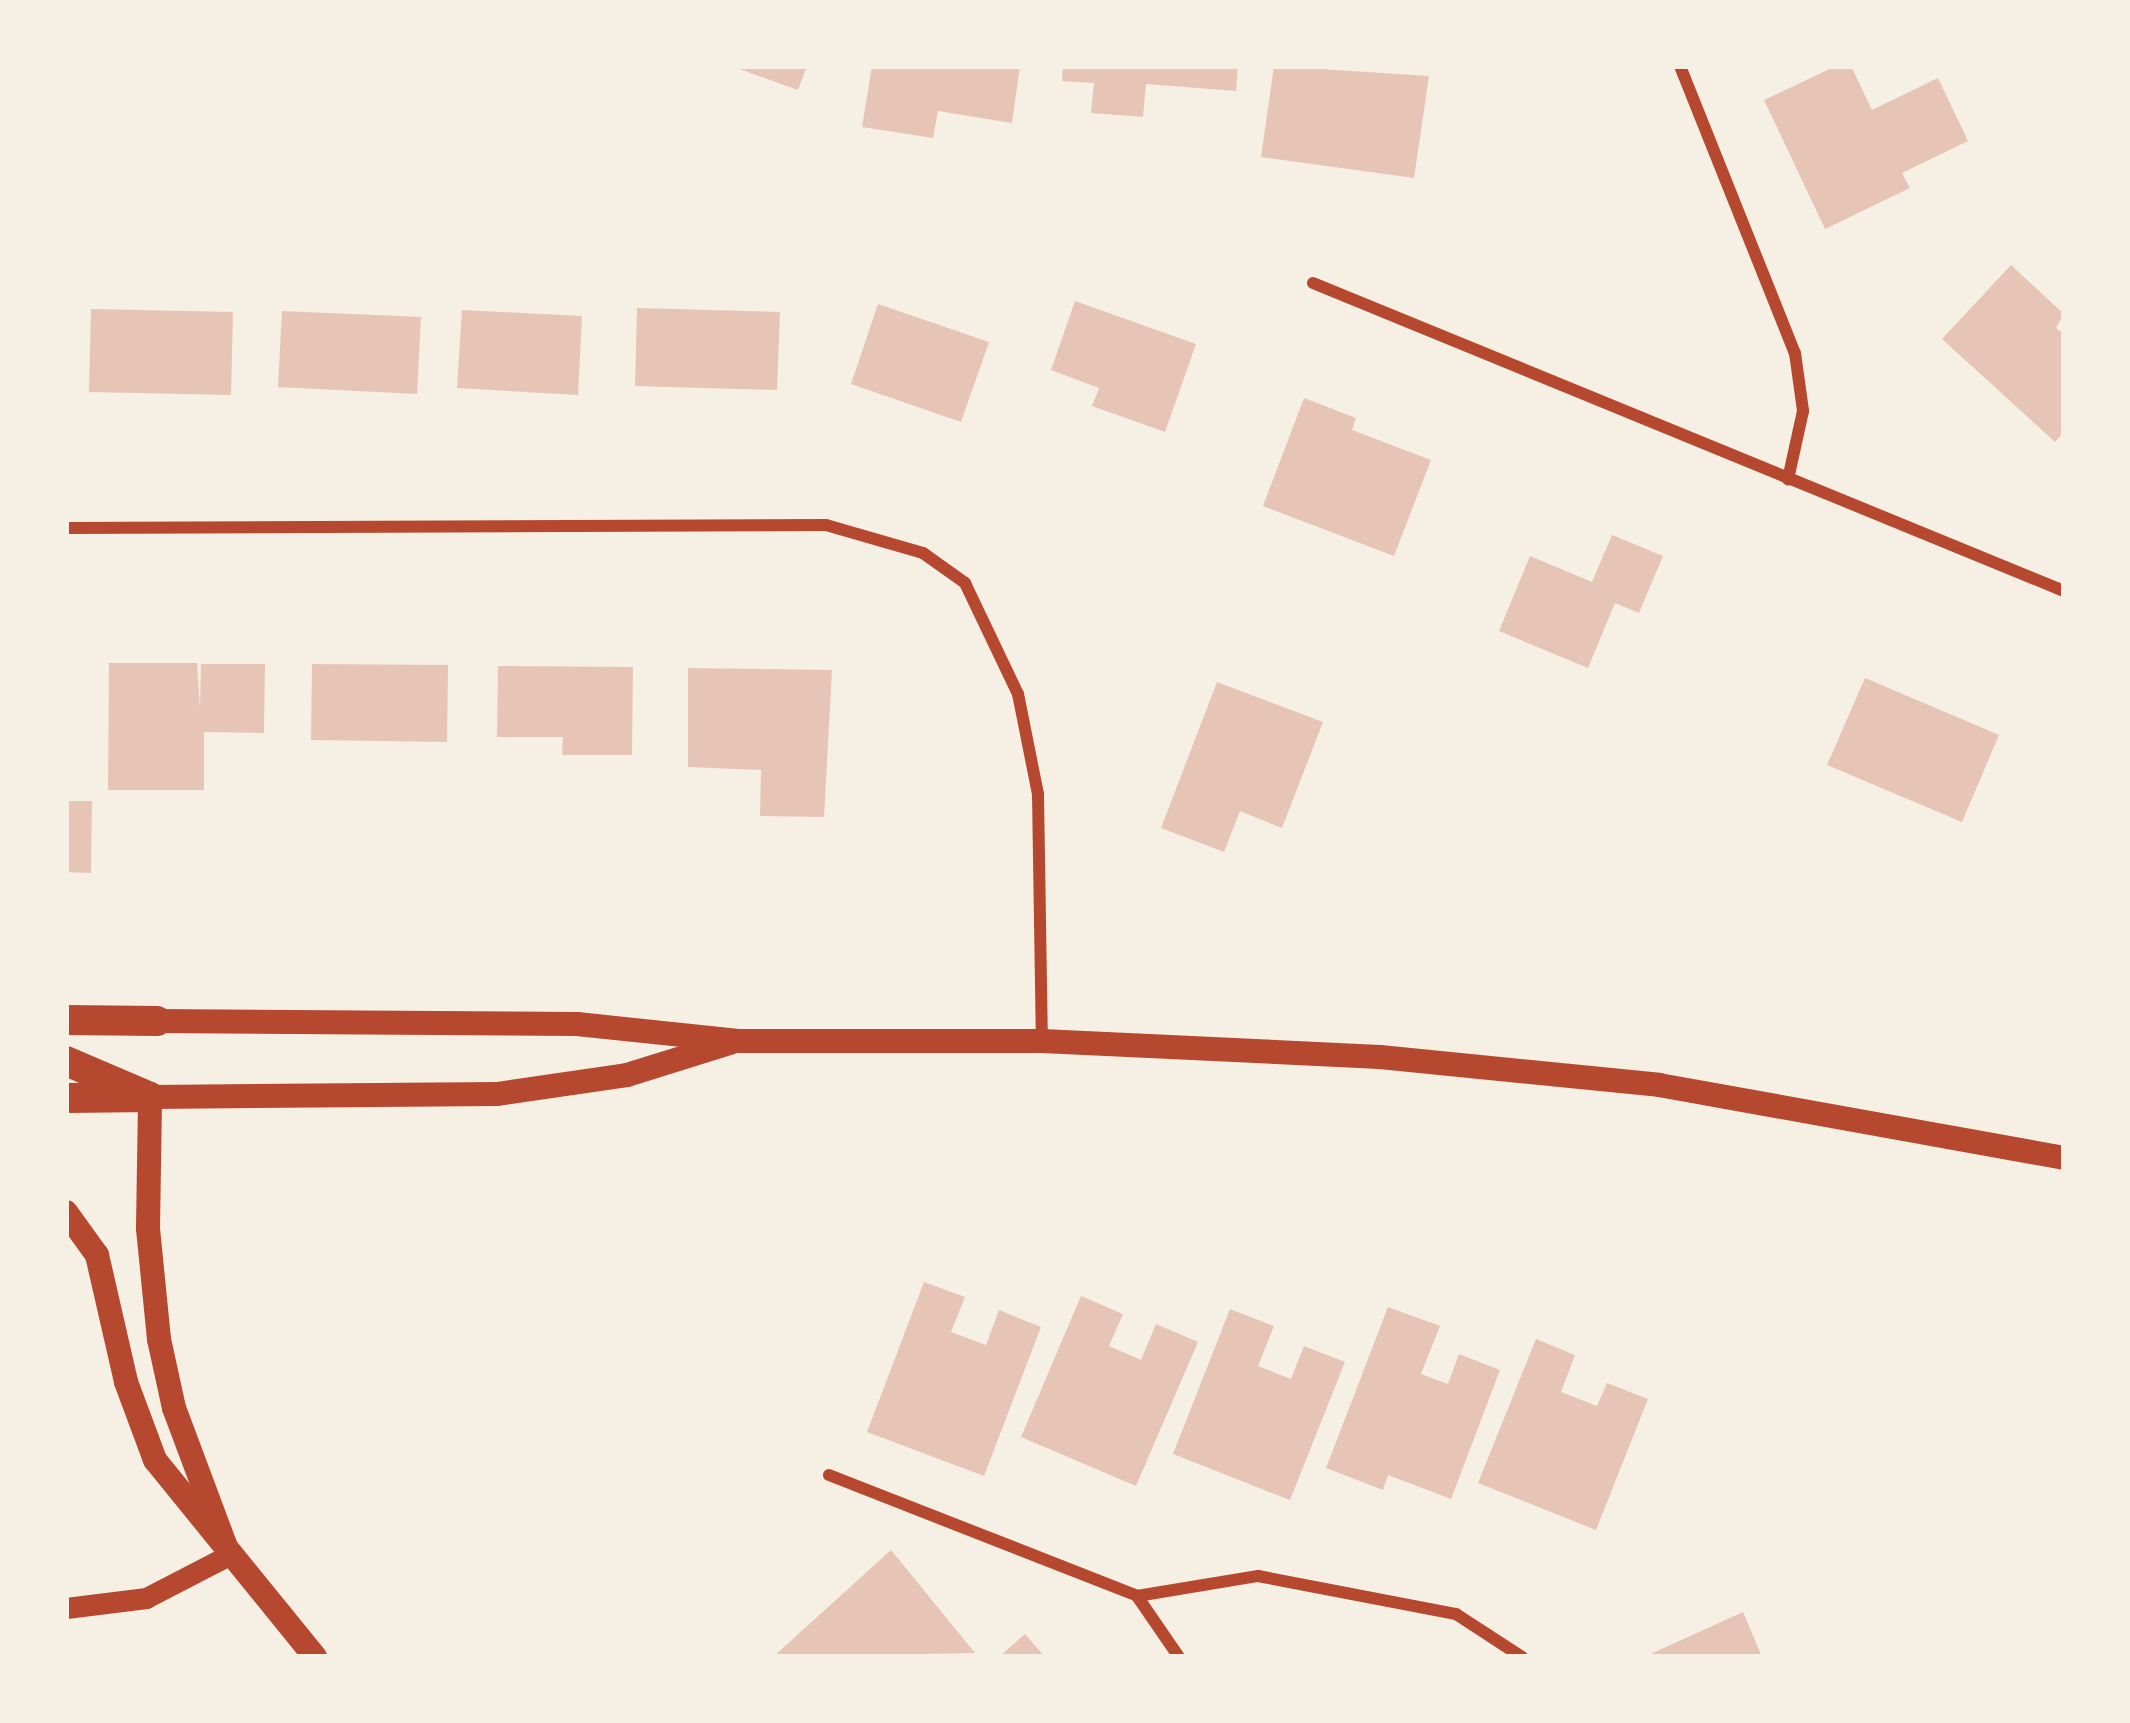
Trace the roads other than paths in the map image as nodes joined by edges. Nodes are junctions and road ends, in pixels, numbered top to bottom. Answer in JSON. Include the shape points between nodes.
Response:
{"nodes":[{"id":1,"x":1680,"y":66,"type":"edge"},
{"id":2,"x":1313,"y":284,"type":"dead end"},
{"id":3,"x":1788,"y":478,"type":"junction"},
{"id":4,"x":66,"y":528,"type":"edge"},
{"id":5,"x":2064,"y":591,"type":"edge"},
{"id":6,"x":66,"y":1020,"type":"edge"},
{"id":7,"x":157,"y":1021,"type":"joint"},
{"id":8,"x":738,"y":1041,"type":"junction"},
{"id":9,"x":1042,"y":1041,"type":"junction"},
{"id":10,"x":66,"y":1061,"type":"edge"},
{"id":11,"x":150,"y":1097,"type":"junction"},
{"id":12,"x":66,"y":1098,"type":"edge"},
{"id":13,"x":2064,"y":1158,"type":"edge"},
{"id":14,"x":66,"y":1212,"type":"edge"},
{"id":15,"x":829,"y":1474,"type":"dead end"},
{"id":16,"x":229,"y":1555,"type":"junction"},
{"id":17,"x":1137,"y":1596,"type":"junction"},
{"id":18,"x":66,"y":1608,"type":"edge"},
{"id":19,"x":1521,"y":1655,"type":"edge"},
{"id":20,"x":315,"y":1657,"type":"edge"},
{"id":21,"x":1179,"y":1657,"type":"edge"}],
"edges":[{"from":1,"to":3,"type":"street","via":[[1795,353],[1803,410]]},
{"from":2,"to":3,"type":"street"},
{"from":3,"to":5,"type":"street"},
{"from":4,"to":9,"type":"street","via":[[826,525],[923,553],[965,584],[1018,694],[1038,794]]},
{"from":6,"to":7,"type":"main road"},
{"from":7,"to":8,"type":"main road","via":[[577,1024]]},
{"from":8,"to":9,"type":"main road"},
{"from":8,"to":11,"type":"main road","via":[[627,1075],[497,1094]]},
{"from":9,"to":13,"type":"main road","via":[[1523,1069],[1791,1105]]},
{"from":10,"to":11,"type":"main road"},
{"from":11,"to":12,"type":"main road"},
{"from":11,"to":16,"type":"main road","via":[[148,1228],[159,1339],[174,1408]]},
{"from":14,"to":16,"type":"main road","via":[[97,1255],[126,1382],[155,1460]]},
{"from":15,"to":17,"type":"street"},
{"from":16,"to":18,"type":"street","via":[[146,1598]]},
{"from":16,"to":20,"type":"main road"},
{"from":17,"to":19,"type":"street","via":[[1258,1576],[1456,1615]]},
{"from":17,"to":21,"type":"street"}]}
